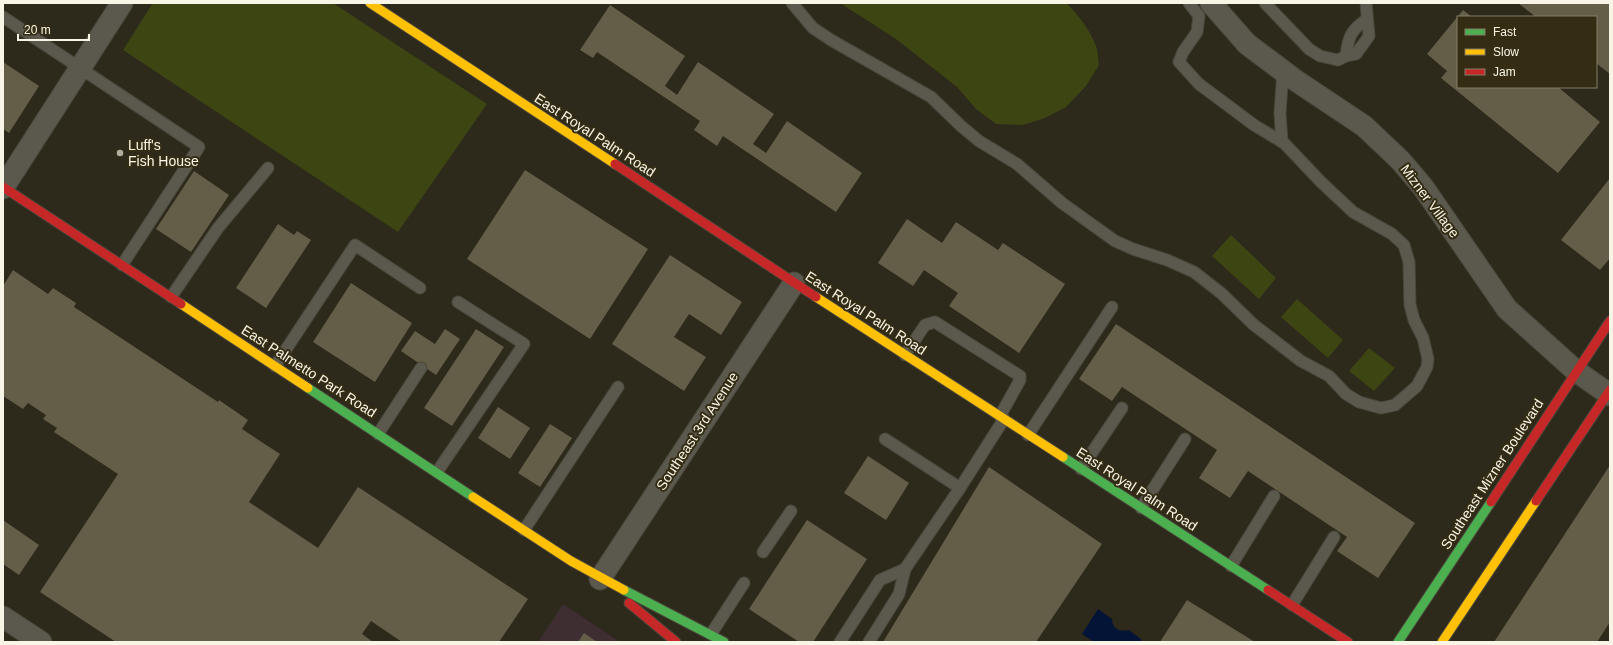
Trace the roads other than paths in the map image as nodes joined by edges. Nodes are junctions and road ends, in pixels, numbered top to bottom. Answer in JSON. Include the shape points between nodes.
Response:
{"nodes":[{"id":1,"x":122,"y":3,"type":"edge"},
{"id":2,"x":370,"y":3,"type":"edge"},
{"id":3,"x":792,"y":3,"type":"edge"},
{"id":4,"x":1190,"y":3,"type":"edge"},
{"id":5,"x":1210,"y":3,"type":"edge"},
{"id":6,"x":1265,"y":3,"type":"edge"},
{"id":7,"x":1366,"y":3,"type":"edge"},
{"id":8,"x":3,"y":17,"type":"edge"},
{"id":9,"x":1368,"y":19,"type":"junction"},
{"id":10,"x":1346,"y":56,"type":"junction"},
{"id":11,"x":80,"y":68,"type":"junction"},
{"id":12,"x":1283,"y":70,"type":"junction"},
{"id":13,"x":1282,"y":142,"type":"junction"},
{"id":14,"x":268,"y":168,"type":"dead end"},
{"id":15,"x":3,"y":187,"type":"edge"},
{"id":16,"x":122,"y":265,"type":"junction"},
{"id":17,"x":794,"y":283,"type":"junction"},
{"id":18,"x":420,"y":288,"type":"dead end"},
{"id":19,"x":171,"y":297,"type":"junction"},
{"id":20,"x":458,"y":302,"type":"dead end"},
{"id":21,"x":1112,"y":308,"type":"dead end"},
{"id":22,"x":1610,"y":322,"type":"edge"},
{"id":23,"x":905,"y":355,"type":"junction"},
{"id":24,"x":276,"y":366,"type":"junction"},
{"id":25,"x":421,"y":368,"type":"dead end"},
{"id":26,"x":1576,"y":372,"type":"junction"},
{"id":27,"x":618,"y":387,"type":"dead end"},
{"id":28,"x":1609,"y":393,"type":"edge"},
{"id":29,"x":1122,"y":408,"type":"dead end"},
{"id":30,"x":1002,"y":417,"type":"junction"},
{"id":31,"x":378,"y":434,"type":"junction"},
{"id":32,"x":1028,"y":435,"type":"junction"},
{"id":33,"x":885,"y":439,"type":"dead end"},
{"id":34,"x":1185,"y":439,"type":"dead end"},
{"id":35,"x":1081,"y":469,"type":"junction"},
{"id":36,"x":437,"y":472,"type":"junction"},
{"id":37,"x":960,"y":488,"type":"junction"},
{"id":38,"x":1274,"y":496,"type":"dead end"},
{"id":39,"x":1141,"y":508,"type":"junction"},
{"id":40,"x":791,"y":511,"type":"dead end"},
{"id":41,"x":524,"y":530,"type":"junction"},
{"id":42,"x":1334,"y":537,"type":"dead end"},
{"id":43,"x":763,"y":552,"type":"dead end"},
{"id":44,"x":1231,"y":566,"type":"junction"},
{"id":45,"x":905,"y":569,"type":"junction"},
{"id":46,"x":600,"y":579,"type":"junction"},
{"id":47,"x":744,"y":583,"type":"dead end"},
{"id":48,"x":1292,"y":605,"type":"junction"},
{"id":49,"x":3,"y":617,"type":"edge"},
{"id":50,"x":711,"y":634,"type":"junction"},
{"id":51,"x":40,"y":642,"type":"edge"},
{"id":52,"x":676,"y":642,"type":"edge"},
{"id":53,"x":724,"y":642,"type":"edge"},
{"id":54,"x":840,"y":642,"type":"edge"},
{"id":55,"x":869,"y":642,"type":"edge"},
{"id":56,"x":1348,"y":642,"type":"edge"},
{"id":57,"x":1398,"y":642,"type":"edge"},
{"id":58,"x":1442,"y":642,"type":"edge"}],
"edges":[{"from":1,"to":11,"type":"street"},
{"from":2,"to":17,"type":"main road","name":"East Royal Palm Road"},
{"from":3,"to":13,"type":"lane","via":[[813,28],[931,97],[979,141],[1017,164],[1062,203],[1115,240],[1194,272],[1221,293],[1254,325],[1301,361],[1329,376],[1346,394],[1359,402],[1381,408],[1395,405],[1417,386],[1428,360],[1423,338],[1410,305],[1409,262],[1406,249],[1392,234],[1353,212]]},
{"from":4,"to":13,"type":"lane","via":[[1199,16],[1197,32],[1179,62],[1199,84],[1254,125]]},
{"from":5,"to":12,"type":"street","name":"Mizner Village","via":[[1247,44]]},
{"from":6,"to":10,"type":"lane","via":[[1320,56],[1338,60]]},
{"from":7,"to":9,"type":"lane"},
{"from":8,"to":11,"type":"lane"},
{"from":9,"to":10,"type":"lane","via":[[1350,35]]},
{"from":9,"to":10,"type":"lane","via":[[1369,36],[1356,54]]},
{"from":11,"to":15,"type":"street"},
{"from":11,"to":16,"type":"lane","via":[[199,147]]},
{"from":12,"to":13,"type":"lane","via":[[1280,113]]},
{"from":12,"to":26,"type":"street","name":"Mizner Village","via":[[1364,126],[1400,160],[1423,187],[1507,309]]},
{"from":14,"to":19,"type":"lane","via":[[218,228]]},
{"from":15,"to":16,"type":"main road","name":"East Palmetto Park Road"},
{"from":16,"to":19,"type":"main road","name":"East Palmetto Park Road"},
{"from":17,"to":23,"type":"main road","name":"East Royal Palm Road"},
{"from":17,"to":46,"type":"street","name":"Southeast 3rd Avenue"},
{"from":18,"to":24,"type":"lane","via":[[355,245]]},
{"from":19,"to":24,"type":"main road","name":"East Palmetto Park Road"},
{"from":20,"to":36,"type":"lane","via":[[524,344]]},
{"from":21,"to":32,"type":"lane"},
{"from":22,"to":26,"type":"main road","name":"Southeast Mizner Boulevard"},
{"from":23,"to":30,"type":"main road","name":"East Royal Palm Road"},
{"from":23,"to":30,"type":"lane","via":[[925,325],[935,322],[1020,376]]},
{"from":24,"to":31,"type":"main road","name":"East Palmetto Park Road"},
{"from":25,"to":31,"type":"lane"},
{"from":26,"to":28,"type":"street","name":"Mizner Village"},
{"from":26,"to":57,"type":"main road","name":"Southeast Mizner Boulevard"},
{"from":27,"to":41,"type":"lane"},
{"from":28,"to":58,"type":"main road"},
{"from":29,"to":35,"type":"lane"},
{"from":30,"to":32,"type":"main road","name":"East Royal Palm Road"},
{"from":30,"to":37,"type":"lane"},
{"from":31,"to":36,"type":"main road","name":"East Palmetto Park Road"},
{"from":32,"to":35,"type":"main road","name":"East Royal Palm Road"},
{"from":33,"to":37,"type":"lane"},
{"from":34,"to":39,"type":"lane"},
{"from":35,"to":39,"type":"main road","name":"East Royal Palm Road"},
{"from":36,"to":41,"type":"main road","name":"East Palmetto Park Road"},
{"from":37,"to":45,"type":"lane"},
{"from":38,"to":44,"type":"lane"},
{"from":39,"to":44,"type":"main road","name":"East Royal Palm Road"},
{"from":40,"to":43,"type":"lane"},
{"from":41,"to":46,"type":"main road","name":"East Palmetto Park Road"},
{"from":42,"to":48,"type":"lane"},
{"from":44,"to":48,"type":"main road","name":"East Royal Palm Road"},
{"from":45,"to":54,"type":"lane","via":[[880,580]]},
{"from":45,"to":55,"type":"lane","via":[[899,594]]},
{"from":46,"to":50,"type":"main road","name":"East Palmetto Park Road"},
{"from":46,"to":52,"type":"main road","name":"East Palmetto Park Road"},
{"from":47,"to":50,"type":"lane"},
{"from":48,"to":56,"type":"main road","name":"East Royal Palm Road"},
{"from":49,"to":51,"type":"street"},
{"from":50,"to":53,"type":"main road","name":"East Palmetto Park Road"}]}
